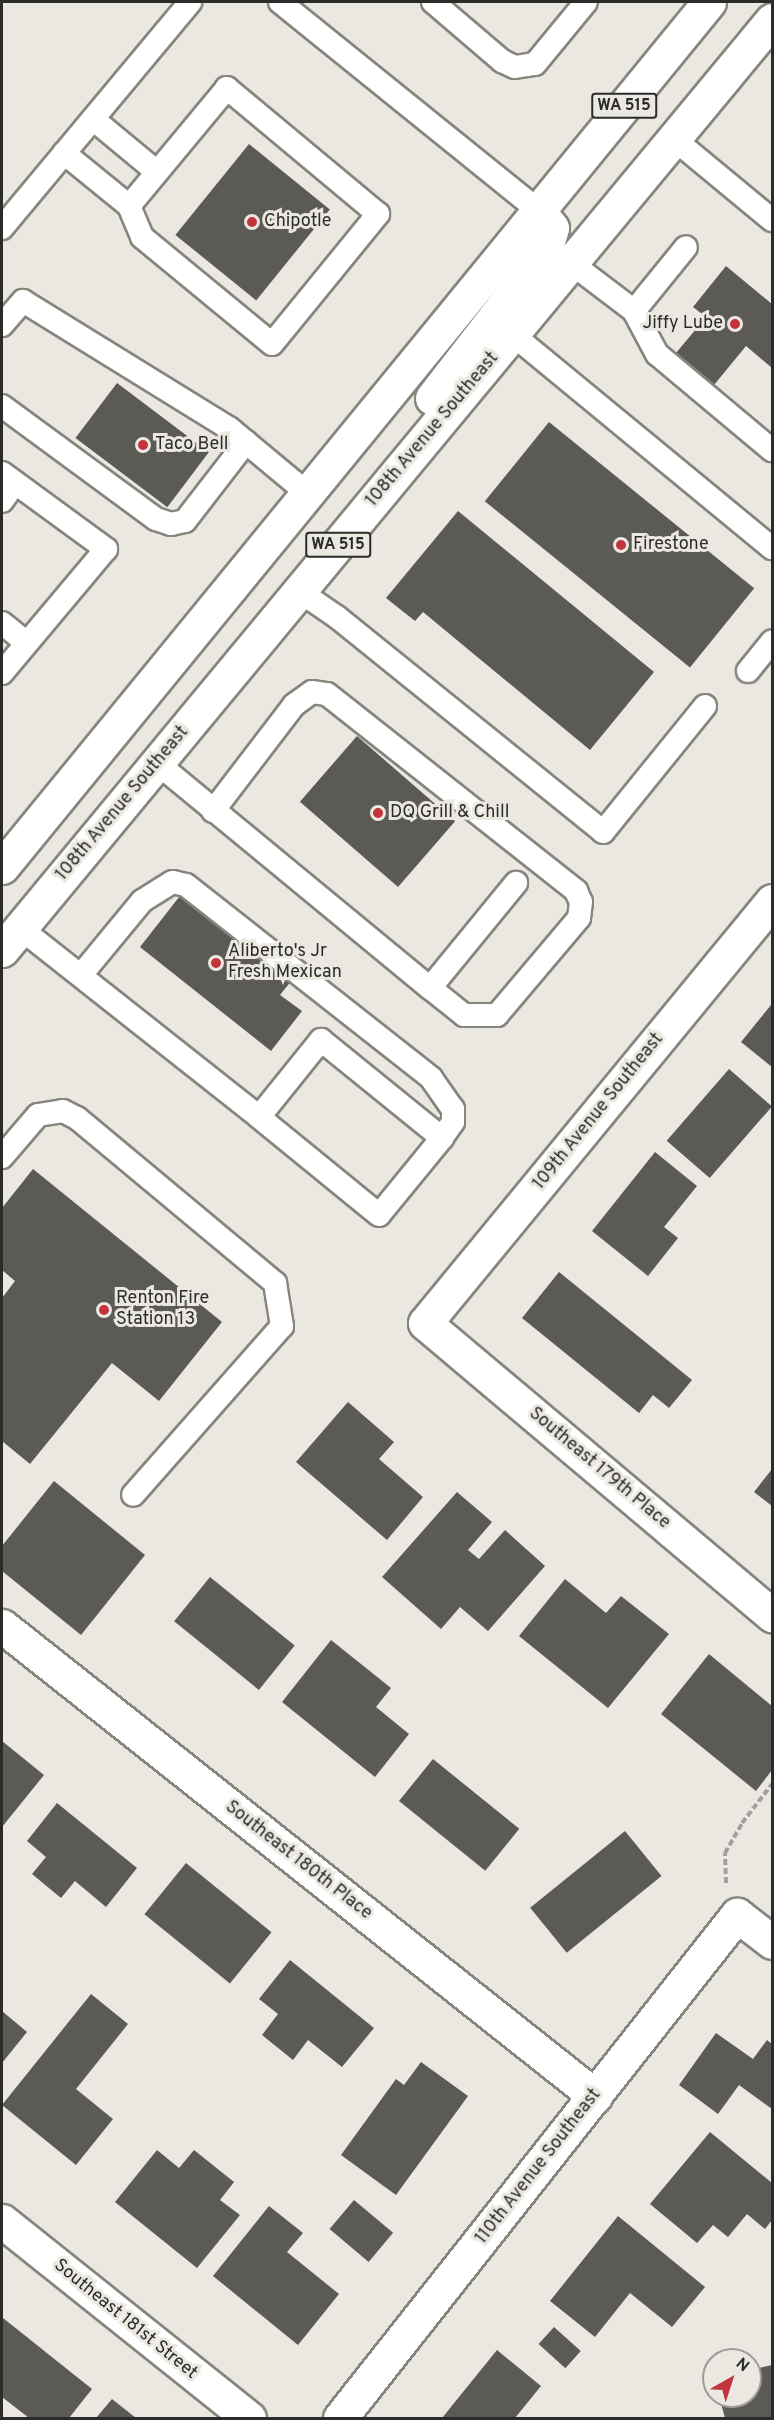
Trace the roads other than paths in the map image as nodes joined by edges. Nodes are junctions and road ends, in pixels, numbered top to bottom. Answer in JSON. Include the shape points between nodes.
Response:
{"nodes":[{"id":1,"x":190,"y":2,"type":"edge"},
{"id":2,"x":280,"y":2,"type":"edge"},
{"id":3,"x":433,"y":2,"type":"edge"},
{"id":4,"x":586,"y":2,"type":"edge"},
{"id":5,"x":709,"y":2,"type":"edge"},
{"id":6,"x":772,"y":20,"type":"edge"},
{"id":7,"x":93,"y":119,"type":"junction"},
{"id":8,"x":675,"y":139,"type":"junction"},
{"id":9,"x":64,"y":153,"type":"junction"},
{"id":10,"x":158,"y":172,"type":"junction"},
{"id":11,"x":129,"y":206,"type":"junction"},
{"id":12,"x":538,"y":210,"type":"junction"},
{"id":13,"x":772,"y":220,"type":"edge"},
{"id":14,"x":2,"y":228,"type":"edge"},
{"id":15,"x":686,"y":247,"type":"dead end"},
{"id":16,"x":571,"y":263,"type":"junction"},
{"id":17,"x":634,"y":311,"type":"junction"},
{"id":18,"x":2,"y":325,"type":"edge"},
{"id":19,"x":512,"y":334,"type":"junction"},
{"id":20,"x":2,"y":406,"type":"edge"},
{"id":21,"x":246,"y":442,"type":"junction"},
{"id":22,"x":772,"y":450,"type":"edge"},
{"id":23,"x":403,"y":465,"type":"junction"},
{"id":24,"x":6,"y":486,"type":"edge"},
{"id":25,"x":307,"y":493,"type":"junction"},
{"id":26,"x":772,"y":548,"type":"edge"},
{"id":27,"x":299,"y":591,"type":"junction"},
{"id":28,"x":2,"y":622,"type":"edge"},
{"id":29,"x":772,"y":641,"type":"edge"},
{"id":30,"x":27,"y":643,"type":"junction"},
{"id":31,"x":748,"y":671,"type":"dead end"},
{"id":32,"x":2,"y":673,"type":"edge"},
{"id":33,"x":705,"y":706,"type":"dead end"},
{"id":34,"x":157,"y":763,"type":"junction"},
{"id":35,"x":213,"y":811,"type":"junction"},
{"id":36,"x":2,"y":867,"type":"edge"},
{"id":37,"x":516,"y":883,"type":"dead end"},
{"id":38,"x":772,"y":901,"type":"edge"},
{"id":39,"x":11,"y":939,"type":"edge"},
{"id":40,"x":81,"y":975,"type":"junction"},
{"id":41,"x":430,"y":988,"type":"junction"},
{"id":42,"x":259,"y":1117,"type":"junction"},
{"id":43,"x":442,"y":1138,"type":"junction"},
{"id":44,"x":2,"y":1157,"type":"edge"},
{"id":45,"x":425,"y":1323,"type":"joint"},
{"id":46,"x":133,"y":1495,"type":"dead end"},
{"id":47,"x":772,"y":1615,"type":"edge"},
{"id":48,"x":2,"y":1626,"type":"edge"},
{"id":49,"x":772,"y":1942,"type":"edge"},
{"id":50,"x":595,"y":2096,"type":"junction"},
{"id":51,"x":2,"y":2221,"type":"edge"},
{"id":52,"x":249,"y":2418,"type":"edge"},
{"id":53,"x":340,"y":2418,"type":"edge"}],
"edges":[{"from":1,"to":7,"type":"lane"},
{"from":2,"to":12,"type":"lane"},
{"from":3,"to":4,"type":"lane","via":[[502,61],[515,67],[535,64]]},
{"from":5,"to":12,"type":"street","number":"WA 515"},
{"from":6,"to":8,"type":"street","name":"108th Avenue Southeast","number":"WA 515"},
{"from":7,"to":9,"type":"lane"},
{"from":7,"to":10,"type":"lane"},
{"from":8,"to":13,"type":"lane"},
{"from":8,"to":16,"type":"street","name":"108th Avenue Southeast","number":"WA 515"},
{"from":9,"to":11,"type":"lane"},
{"from":9,"to":14,"type":"lane"},
{"from":10,"to":11,"type":"lane"},
{"from":10,"to":11,"type":"lane","via":[[227,88],[378,214],[272,344],[142,237]]},
{"from":12,"to":23,"type":"street","via":[[552,228],[544,252],[428,402]]},
{"from":12,"to":25,"type":"street","number":"WA 515"},
{"from":15,"to":17,"type":"lane"},
{"from":16,"to":17,"type":"lane"},
{"from":16,"to":19,"type":"street","name":"108th Avenue Southeast","number":"WA 515"},
{"from":17,"to":22,"type":"lane","via":[[657,354]]},
{"from":18,"to":21,"type":"lane","via":[[23,301]]},
{"from":19,"to":23,"type":"street","name":"108th Avenue Southeast","number":"WA 515"},
{"from":19,"to":26,"type":"lane"},
{"from":20,"to":21,"type":"lane","via":[[156,519],[171,524],[185,520]]},
{"from":21,"to":25,"type":"lane"},
{"from":23,"to":27,"type":"street","name":"108th Avenue Southeast","number":"WA 515"},
{"from":24,"to":30,"type":"lane","via":[[106,549]]},
{"from":25,"to":36,"type":"street","number":"WA 515"},
{"from":27,"to":33,"type":"lane","via":[[337,617],[603,832]]},
{"from":27,"to":34,"type":"street","name":"108th Avenue Southeast","number":"WA 515"},
{"from":28,"to":30,"type":"lane"},
{"from":29,"to":31,"type":"lane"},
{"from":30,"to":32,"type":"lane"},
{"from":34,"to":35,"type":"lane"},
{"from":34,"to":39,"type":"street","name":"108th Avenue Southeast","number":"WA 515"},
{"from":35,"to":41,"type":"lane"},
{"from":35,"to":41,"type":"lane","via":[[294,705],[312,692],[327,694],[576,891],[581,902],[579,918],[497,1014],[464,1015]]},
{"from":37,"to":41,"type":"lane"},
{"from":38,"to":45,"type":"street","name":"109th Avenue Southeast"},
{"from":39,"to":40,"type":"lane"},
{"from":40,"to":42,"type":"lane"},
{"from":40,"to":43,"type":"lane","via":[[142,901],[173,882],[186,885],[431,1078],[453,1109],[453,1122]]},
{"from":42,"to":43,"type":"lane","via":[[379,1215]]},
{"from":42,"to":43,"type":"lane","via":[[321,1040]]},
{"from":44,"to":46,"type":"lane","via":[[38,1115],[63,1111],[77,1118],[275,1283],[282,1326]]},
{"from":45,"to":47,"type":"street","name":"Southeast 179th Place"},
{"from":48,"to":50,"type":"street","name":"Southeast 180th Place"},
{"from":49,"to":50,"type":"street","name":"110th Avenue Southeast","via":[[737,1915]]},
{"from":50,"to":53,"type":"street","name":"110th Avenue Southeast"},
{"from":51,"to":52,"type":"street","name":"Southeast 181st Street"}]}
